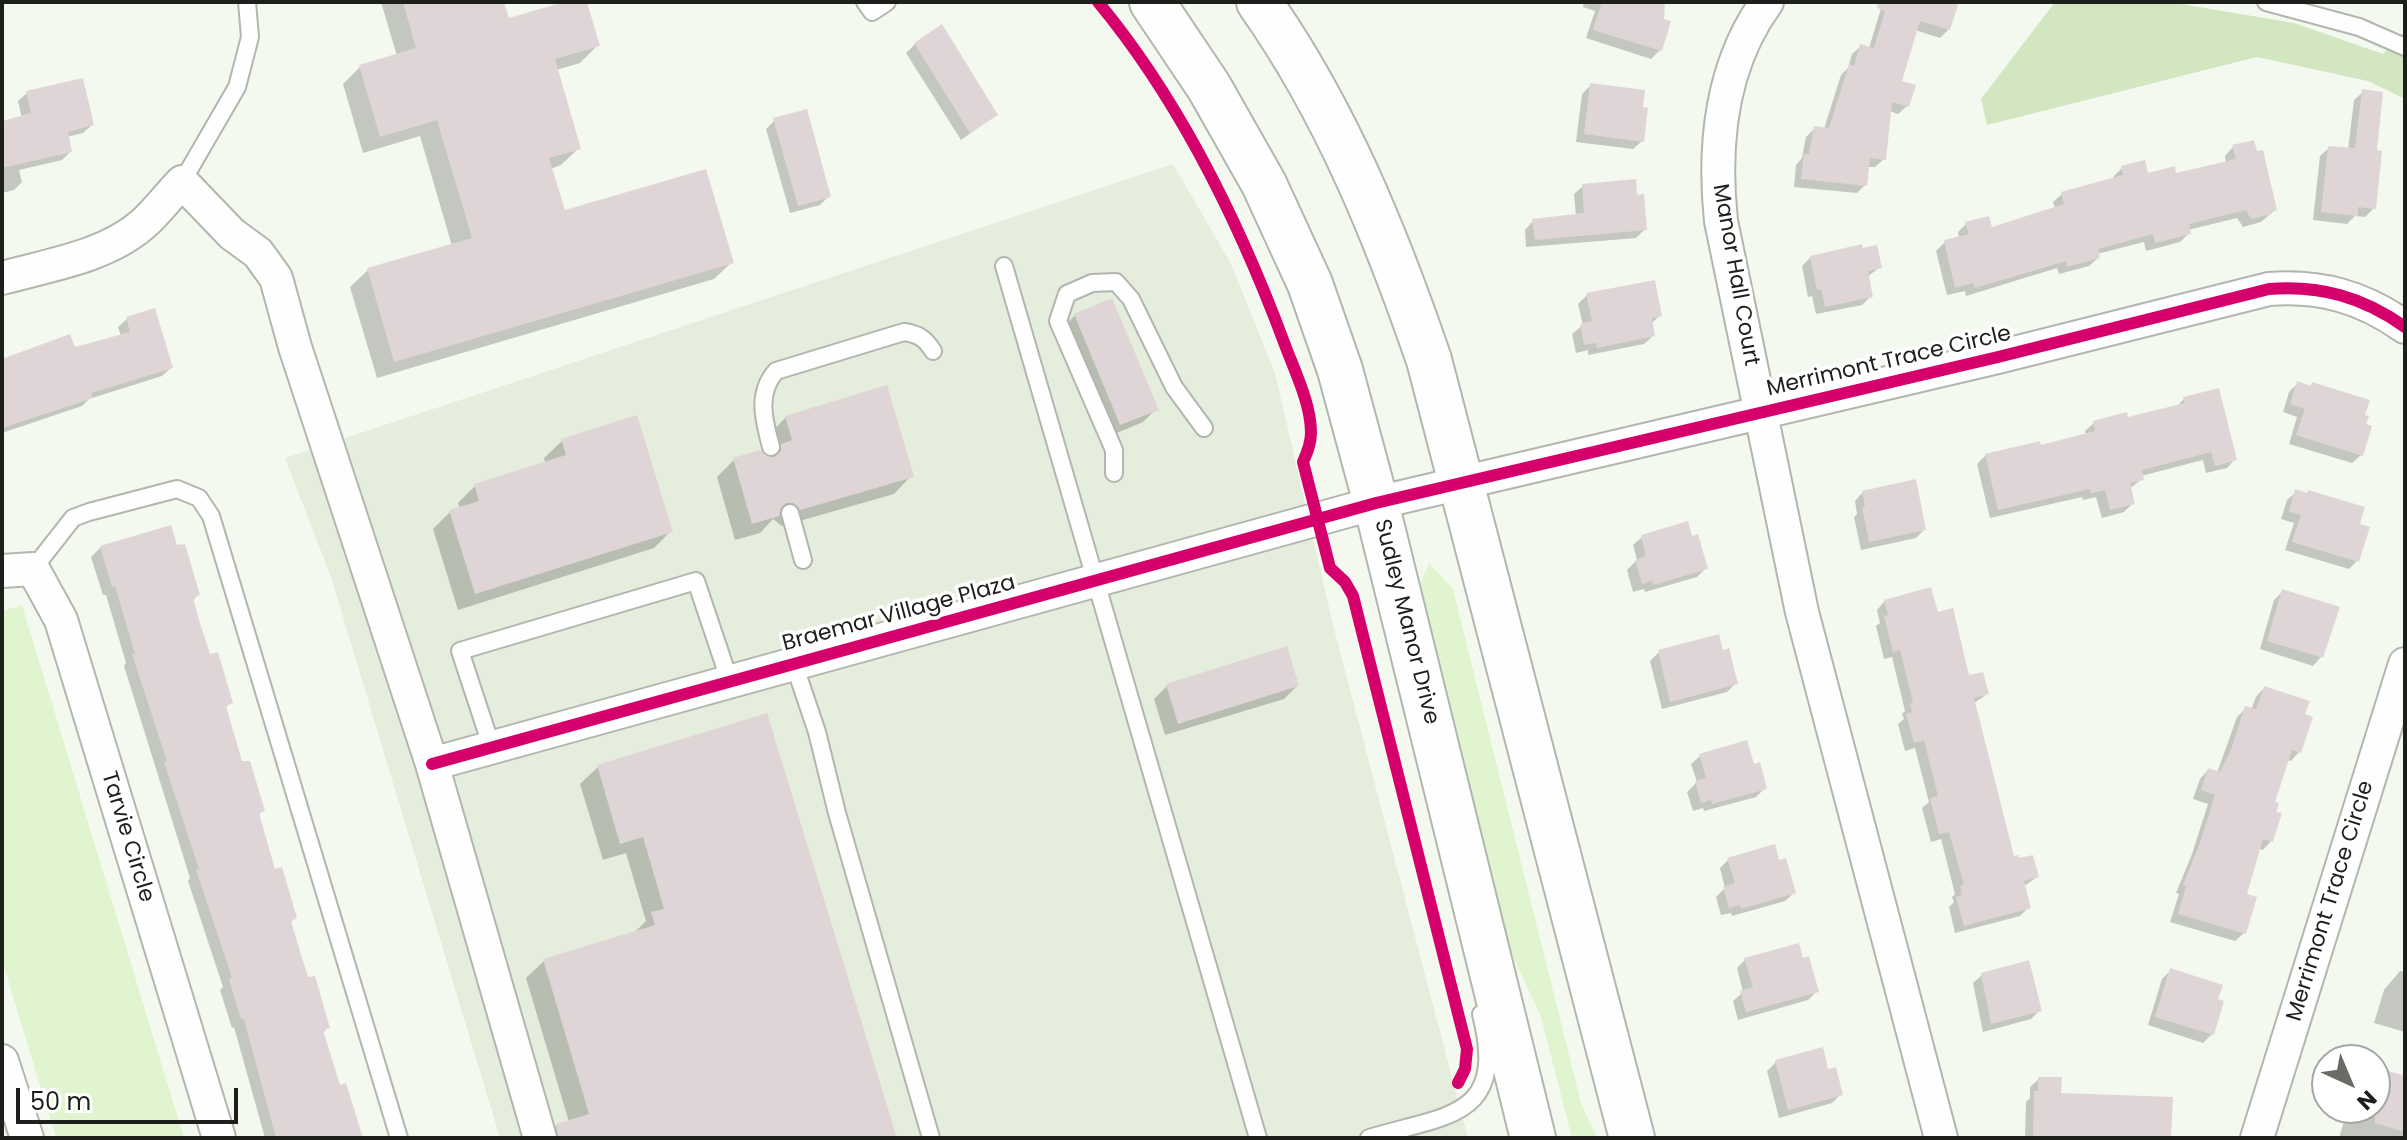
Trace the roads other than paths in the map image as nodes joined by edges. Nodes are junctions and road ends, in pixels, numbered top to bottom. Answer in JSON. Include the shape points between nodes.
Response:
{"nodes":[{"id":1,"x":247,"y":2,"type":"edge"},
{"id":2,"x":865,"y":2,"type":"edge"},
{"id":3,"x":887,"y":2,"type":"edge"},
{"id":4,"x":1152,"y":2,"type":"edge"},
{"id":5,"x":1259,"y":2,"type":"edge"},
{"id":6,"x":1767,"y":2,"type":"edge"},
{"id":7,"x":2266,"y":2,"type":"edge"},
{"id":8,"x":2405,"y":47,"type":"edge"},
{"id":9,"x":182,"y":182,"type":"junction"},
{"id":10,"x":1004,"y":266,"type":"dead end"},
{"id":11,"x":2,"y":278,"type":"edge"},
{"id":12,"x":2405,"y":327,"type":"edge"},
{"id":13,"x":933,"y":351,"type":"dead end"},
{"id":14,"x":1760,"y":413,"type":"junction"},
{"id":15,"x":1204,"y":428,"type":"dead end"},
{"id":16,"x":771,"y":447,"type":"dead end"},
{"id":17,"x":1114,"y":473,"type":"dead end"},
{"id":18,"x":1461,"y":483,"type":"junction"},
{"id":19,"x":1376,"y":503,"type":"junction"},
{"id":20,"x":790,"y":513,"type":"dead end"},
{"id":21,"x":803,"y":560,"type":"dead end"},
{"id":22,"x":17,"y":570,"type":"edge"},
{"id":23,"x":1096,"y":581,"type":"junction"},
{"id":24,"x":794,"y":664,"type":"junction"},
{"id":25,"x":2405,"y":664,"type":"edge"},
{"id":26,"x":730,"y":682,"type":"junction"},
{"id":27,"x":492,"y":748,"type":"junction"},
{"id":28,"x":432,"y":764,"type":"junction"},
{"id":29,"x":1479,"y":918,"type":"junction"},
{"id":30,"x":1473,"y":960,"type":"dead end"},
{"id":31,"x":1477,"y":1001,"type":"dead end"},
{"id":32,"x":2,"y":1061,"type":"edge"},
{"id":33,"x":27,"y":1138,"type":"edge"},
{"id":34,"x":219,"y":1138,"type":"edge"},
{"id":35,"x":399,"y":1138,"type":"edge"},
{"id":36,"x":540,"y":1138,"type":"edge"},
{"id":37,"x":931,"y":1138,"type":"edge"},
{"id":38,"x":1258,"y":1138,"type":"edge"},
{"id":39,"x":1369,"y":1138,"type":"edge"},
{"id":40,"x":1533,"y":1138,"type":"edge"},
{"id":41,"x":1632,"y":1138,"type":"edge"},
{"id":42,"x":1941,"y":1138,"type":"edge"},
{"id":43,"x":2257,"y":1138,"type":"edge"}],
"edges":[{"from":1,"to":9,"type":"lane","via":[[250,37],[237,87]]},
{"from":2,"to":3,"type":"lane","via":[[872,12]]},
{"from":4,"to":19,"type":"main road","name":"Sudley Manor Drive","via":[[1264,184],[1310,284]]},
{"from":5,"to":18,"type":"main road","via":[[1318,98],[1396,264],[1429,360]]},
{"from":6,"to":14,"type":"street","name":"Manor Hall Court","via":[[1724,100],[1718,159],[1724,240]]},
{"from":7,"to":8,"type":"lane","via":[[2359,27]]},
{"from":9,"to":11,"type":"street","via":[[123,238],[95,252]]},
{"from":9,"to":28,"type":"street","via":[[258,253],[276,278]]},
{"from":10,"to":23,"type":"lane"},
{"from":12,"to":14,"type":"street","name":"Merrimont Trace Circle","via":[[2339,293],[2269,289]]},
{"from":13,"to":16,"type":"lane","via":[[915,333],[904,332],[776,371],[763,395]]},
{"from":14,"to":18,"type":"street","name":"Merrimont Trace Circle"},
{"from":14,"to":42,"type":"street","name":"Merrimont Trace Circle","via":[[1802,612]]},
{"from":15,"to":17,"type":"lane","via":[[1174,387],[1131,299],[1116,282],[1092,283],[1067,294],[1058,321],[1114,450]]},
{"from":18,"to":19,"type":"street","name":"Merrimont Trace Circle"},
{"from":18,"to":41,"type":"main road"},
{"from":19,"to":23,"type":"street","name":"Braemar Village Plaza"},
{"from":19,"to":29,"type":"main road","name":"Sudley Manor Drive"},
{"from":20,"to":21,"type":"lane"},
{"from":22,"to":34,"type":"street","name":"Tarvie Circle","via":[[61,620]]},
{"from":22,"to":35,"type":"lane","via":[[73,518],[177,489],[199,498],[211,516]]},
{"from":23,"to":24,"type":"street","name":"Braemar Village Plaza"},
{"from":23,"to":38,"type":"lane"},
{"from":24,"to":26,"type":"street","name":"Braemar Village Plaza"},
{"from":24,"to":37,"type":"lane"},
{"from":25,"to":43,"type":"street","name":"Merrimont Trace Circle"},
{"from":26,"to":27,"type":"street","name":"Braemar Village Plaza"},
{"from":26,"to":27,"type":"lane","via":[[696,581],[460,651]]},
{"from":27,"to":28,"type":"street","name":"Braemar Village Plaza"},
{"from":28,"to":36,"type":"street"},
{"from":29,"to":30,"type":"lane"},
{"from":29,"to":40,"type":"main road","name":"Sudley Manor Drive"},
{"from":31,"to":39,"type":"lane","via":[[1488,1070],[1481,1092],[1463,1110]]},
{"from":32,"to":33,"type":"street"}]}
